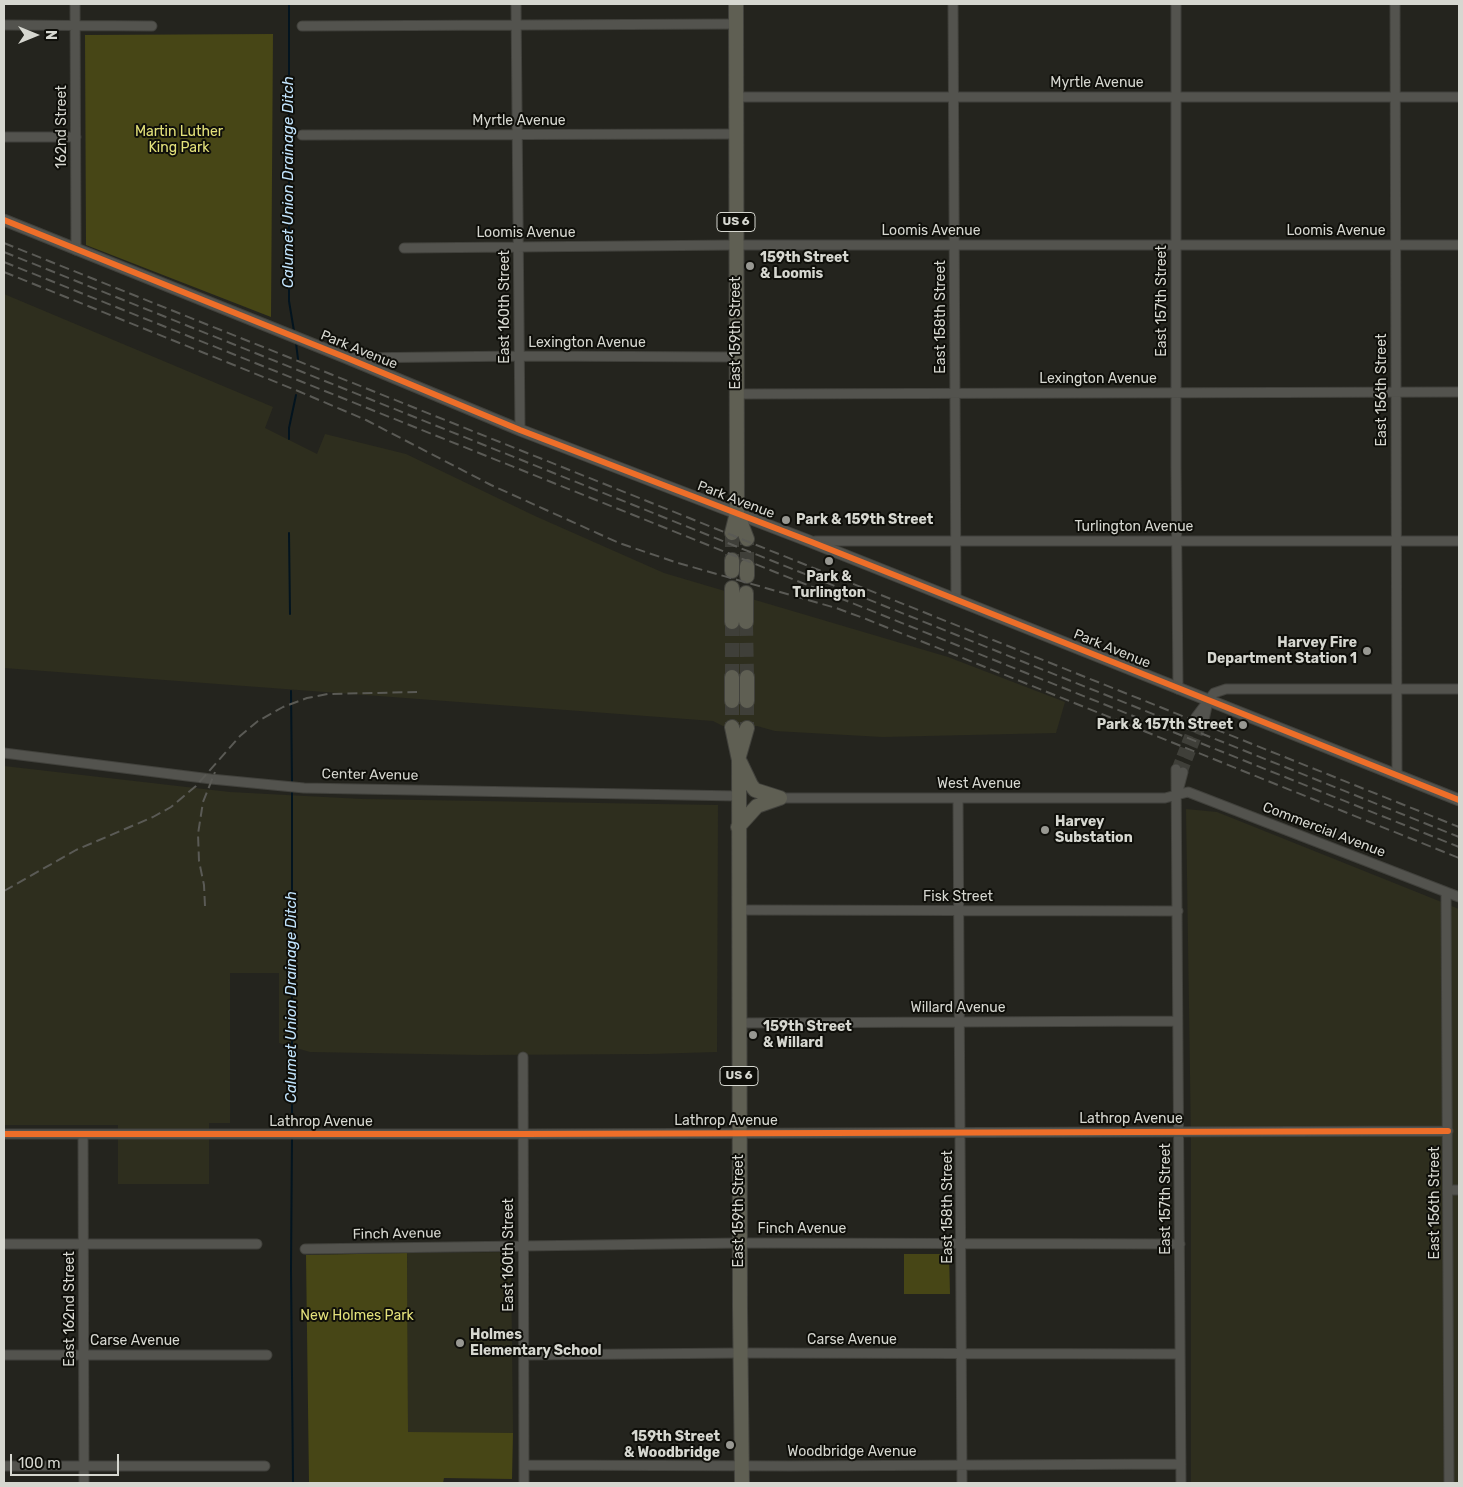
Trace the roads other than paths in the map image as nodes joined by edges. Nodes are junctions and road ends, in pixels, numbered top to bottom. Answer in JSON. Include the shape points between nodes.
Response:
{"nodes":[{"id":1,"x":75,"y":4,"type":"edge"},
{"id":2,"x":516,"y":4,"type":"edge"},
{"id":3,"x":736,"y":4,"type":"edge"},
{"id":4,"x":954,"y":4,"type":"edge"},
{"id":5,"x":1176,"y":4,"type":"edge"},
{"id":6,"x":1395,"y":4,"type":"edge"},
{"id":7,"x":736,"y":24,"type":"junction"},
{"id":8,"x":4,"y":25,"type":"edge"},
{"id":9,"x":75,"y":25,"type":"junction"},
{"id":10,"x":516,"y":25,"type":"junction"},
{"id":11,"x":152,"y":26,"type":"dead end"},
{"id":12,"x":302,"y":26,"type":"dead end"},
{"id":13,"x":736,"y":97,"type":"junction"},
{"id":14,"x":954,"y":97,"type":"junction"},
{"id":15,"x":1176,"y":97,"type":"junction"},
{"id":16,"x":1395,"y":97,"type":"junction"},
{"id":17,"x":1459,"y":97,"type":"edge"},
{"id":18,"x":736,"y":134,"type":"junction"},
{"id":19,"x":302,"y":135,"type":"dead end"},
{"id":20,"x":517,"y":135,"type":"junction"},
{"id":21,"x":4,"y":137,"type":"edge"},
{"id":22,"x":76,"y":137,"type":"junction"},
{"id":23,"x":4,"y":220,"type":"edge"},
{"id":24,"x":736,"y":245,"type":"junction"},
{"id":25,"x":954,"y":245,"type":"junction"},
{"id":26,"x":1176,"y":245,"type":"junction"},
{"id":27,"x":1395,"y":245,"type":"junction"},
{"id":28,"x":1459,"y":245,"type":"edge"},
{"id":29,"x":404,"y":248,"type":"dead end"},
{"id":30,"x":518,"y":248,"type":"junction"},
{"id":31,"x":76,"y":250,"type":"junction"},
{"id":32,"x":519,"y":356,"type":"junction"},
{"id":33,"x":736,"y":357,"type":"junction"},
{"id":34,"x":347,"y":358,"type":"junction"},
{"id":35,"x":1396,"y":392,"type":"junction"},
{"id":36,"x":1459,"y":392,"type":"edge"},
{"id":37,"x":955,"y":393,"type":"junction"},
{"id":38,"x":1176,"y":393,"type":"junction"},
{"id":39,"x":736,"y":394,"type":"junction"},
{"id":40,"x":520,"y":430,"type":"junction"},
{"id":41,"x":737,"y":513,"type":"junction"},
{"id":42,"x":732,"y":534,"type":"tunnel mouth"},
{"id":43,"x":747,"y":538,"type":"tunnel mouth"},
{"id":44,"x":956,"y":541,"type":"junction"},
{"id":45,"x":1176,"y":541,"type":"junction"},
{"id":46,"x":1396,"y":541,"type":"junction"},
{"id":47,"x":1459,"y":541,"type":"edge"},
{"id":48,"x":809,"y":542,"type":"junction"},
{"id":49,"x":732,"y":588,"type":"dead end"},
{"id":50,"x":746,"y":593,"type":"dead end"},
{"id":51,"x":956,"y":600,"type":"junction"},
{"id":52,"x":747,"y":677,"type":"tunnel mouth"},
{"id":53,"x":732,"y":678,"type":"tunnel mouth"},
{"id":54,"x":1459,"y":688,"type":"edge"},
{"id":55,"x":1178,"y":689,"type":"junction"},
{"id":56,"x":1396,"y":689,"type":"junction"},
{"id":57,"x":732,"y":701,"type":"tunnel mouth"},
{"id":58,"x":747,"y":701,"type":"tunnel mouth"},
{"id":59,"x":1208,"y":701,"type":"junction"},
{"id":60,"x":1200,"y":719,"type":"tunnel mouth"},
{"id":61,"x":732,"y":728,"type":"tunnel mouth"},
{"id":62,"x":747,"y":728,"type":"tunnel mouth"},
{"id":63,"x":4,"y":753,"type":"edge"},
{"id":64,"x":739,"y":760,"type":"junction"},
{"id":65,"x":1180,"y":771,"type":"tunnel mouth"},
{"id":66,"x":1397,"y":776,"type":"junction"},
{"id":67,"x":1177,"y":794,"type":"junction"},
{"id":68,"x":738,"y":796,"type":"junction"},
{"id":69,"x":780,"y":798,"type":"junction"},
{"id":70,"x":958,"y":798,"type":"junction"},
{"id":71,"x":1459,"y":800,"type":"edge"},
{"id":72,"x":738,"y":827,"type":"junction"},
{"id":73,"x":1446,"y":892,"type":"junction"},
{"id":74,"x":1459,"y":897,"type":"edge"},
{"id":75,"x":738,"y":910,"type":"junction"},
{"id":76,"x":959,"y":910,"type":"junction"},
{"id":77,"x":1178,"y":911,"type":"junction"},
{"id":78,"x":1177,"y":1021,"type":"junction"},
{"id":79,"x":959,"y":1022,"type":"junction"},
{"id":80,"x":739,"y":1023,"type":"junction"},
{"id":81,"x":523,"y":1057,"type":"dead end"},
{"id":82,"x":1448,"y":1131,"type":"junction"},
{"id":83,"x":960,"y":1132,"type":"junction"},
{"id":84,"x":1179,"y":1132,"type":"junction"},
{"id":85,"x":739,"y":1133,"type":"junction"},
{"id":86,"x":4,"y":1134,"type":"edge"},
{"id":87,"x":83,"y":1134,"type":"junction"},
{"id":88,"x":523,"y":1134,"type":"junction"},
{"id":89,"x":1448,"y":1190,"type":"junction"},
{"id":90,"x":1459,"y":1190,"type":"edge"},
{"id":91,"x":740,"y":1243,"type":"junction"},
{"id":92,"x":4,"y":1244,"type":"edge"},
{"id":93,"x":83,"y":1244,"type":"junction"},
{"id":94,"x":257,"y":1244,"type":"dead end"},
{"id":95,"x":961,"y":1244,"type":"junction"},
{"id":96,"x":1180,"y":1244,"type":"junction"},
{"id":97,"x":523,"y":1246,"type":"junction"},
{"id":98,"x":305,"y":1249,"type":"dead end"},
{"id":99,"x":740,"y":1353,"type":"junction"},
{"id":100,"x":962,"y":1354,"type":"junction"},
{"id":101,"x":1180,"y":1354,"type":"junction"},
{"id":102,"x":4,"y":1355,"type":"edge"},
{"id":103,"x":84,"y":1355,"type":"junction"},
{"id":104,"x":267,"y":1355,"type":"dead end"},
{"id":105,"x":523,"y":1355,"type":"junction"},
{"id":106,"x":1181,"y":1464,"type":"junction"},
{"id":107,"x":962,"y":1465,"type":"junction"},
{"id":108,"x":4,"y":1466,"type":"edge"},
{"id":109,"x":84,"y":1466,"type":"junction"},
{"id":110,"x":265,"y":1466,"type":"dead end"},
{"id":111,"x":524,"y":1466,"type":"junction"},
{"id":112,"x":742,"y":1466,"type":"junction"},
{"id":113,"x":84,"y":1483,"type":"edge"},
{"id":114,"x":524,"y":1483,"type":"edge"},
{"id":115,"x":742,"y":1483,"type":"edge"},
{"id":116,"x":962,"y":1483,"type":"edge"},
{"id":117,"x":1181,"y":1483,"type":"edge"},
{"id":118,"x":1449,"y":1483,"type":"edge"}],
"edges":[{"from":1,"to":9,"type":"street","name":"162nd Street"},
{"from":2,"to":10,"type":"street","name":"East 160th Street"},
{"from":3,"to":7,"type":"main road","name":"East 159th Street","number":"US 6"},
{"from":4,"to":14,"type":"street","name":"East 158th Street"},
{"from":5,"to":15,"type":"street","name":"East 157th Street"},
{"from":6,"to":16,"type":"street","name":"East 156th Street"},
{"from":7,"to":10,"type":"street"},
{"from":7,"to":13,"type":"main road","name":"East 159th Street","number":"US 6"},
{"from":8,"to":9,"type":"street"},
{"from":9,"to":11,"type":"street"},
{"from":9,"to":22,"type":"street","name":"162nd Street"},
{"from":10,"to":12,"type":"street"},
{"from":10,"to":20,"type":"street","name":"East 160th Street"},
{"from":13,"to":14,"type":"street","name":"Myrtle Avenue"},
{"from":13,"to":18,"type":"main road","name":"East 159th Street","number":"US 6"},
{"from":14,"to":15,"type":"street","name":"Myrtle Avenue"},
{"from":14,"to":25,"type":"street","name":"East 158th Street"},
{"from":15,"to":16,"type":"street","name":"Myrtle Avenue"},
{"from":15,"to":26,"type":"street","name":"East 157th Street"},
{"from":16,"to":17,"type":"street","name":"Myrtle Avenue"},
{"from":16,"to":27,"type":"street","name":"East 156th Street"},
{"from":18,"to":20,"type":"street","name":"Myrtle Avenue"},
{"from":18,"to":24,"type":"main road","name":"East 159th Street","number":"US 6"},
{"from":19,"to":20,"type":"street","name":"Myrtle Avenue"},
{"from":20,"to":30,"type":"street","name":"East 160th Street"},
{"from":21,"to":22,"type":"street"},
{"from":22,"to":31,"type":"street","name":"162nd Street"},
{"from":23,"to":31,"type":"street","name":"Park Avenue"},
{"from":24,"to":25,"type":"street","name":"Loomis Avenue"},
{"from":24,"to":30,"type":"street","name":"Loomis Avenue"},
{"from":24,"to":33,"type":"main road","name":"East 159th Street","number":"US 6"},
{"from":25,"to":26,"type":"street","name":"Loomis Avenue"},
{"from":25,"to":37,"type":"street","name":"East 158th Street"},
{"from":26,"to":27,"type":"street","name":"Loomis Avenue"},
{"from":26,"to":38,"type":"street","name":"East 157th Street"},
{"from":27,"to":28,"type":"street","name":"Loomis Avenue"},
{"from":27,"to":35,"type":"street","name":"East 156th Street"},
{"from":29,"to":30,"type":"street","name":"Loomis Avenue"},
{"from":30,"to":32,"type":"street","name":"East 160th Street"},
{"from":31,"to":34,"type":"street","name":"Park Avenue"},
{"from":32,"to":33,"type":"street","name":"Lexington Avenue"},
{"from":32,"to":34,"type":"street","name":"Lexington Avenue"},
{"from":32,"to":40,"type":"street","name":"East 160th Street"},
{"from":33,"to":39,"type":"main road","name":"East 159th Street","number":"US 6"},
{"from":34,"to":40,"type":"street","name":"Park Avenue"},
{"from":35,"to":36,"type":"street","name":"Lexington Avenue"},
{"from":35,"to":38,"type":"street","name":"Lexington Avenue"},
{"from":35,"to":46,"type":"street","name":"East 156th Street"},
{"from":37,"to":38,"type":"street","name":"Lexington Avenue"},
{"from":37,"to":39,"type":"street","name":"Lexington Avenue"},
{"from":37,"to":44,"type":"street","name":"East 158th Street"},
{"from":38,"to":45,"type":"street","name":"East 157th Street"},
{"from":39,"to":41,"type":"main road","name":"East 159th Street","number":"US 6"},
{"from":40,"to":41,"type":"street","name":"Park Avenue"},
{"from":41,"to":42,"type":"main road","name":"East 159th Street","number":"US 6"},
{"from":41,"to":43,"type":"main road","name":"East 159th Street","number":"US 6"},
{"from":41,"to":48,"type":"street","name":"Park Avenue"},
{"from":44,"to":45,"type":"street","name":"Turlington Avenue"},
{"from":44,"to":48,"type":"street","name":"Turlington Avenue"},
{"from":44,"to":51,"type":"street","name":"East 158th Street"},
{"from":45,"to":46,"type":"street","name":"Turlington Avenue"},
{"from":45,"to":55,"type":"street","name":"East 157th Street"},
{"from":46,"to":47,"type":"street","name":"Turlington Avenue"},
{"from":46,"to":56,"type":"street","name":"East 156th Street"},
{"from":48,"to":51,"type":"street","name":"Park Avenue"},
{"from":49,"to":50,"type":"main road","via":[[739,622]]},
{"from":51,"to":55,"type":"street","name":"Park Avenue"},
{"from":52,"to":58,"type":"main road"},
{"from":53,"to":57,"type":"main road"},
{"from":54,"to":56,"type":"street"},
{"from":55,"to":59,"type":"street","name":"Park Avenue"},
{"from":56,"to":59,"type":"street","via":[[1226,689],[1214,693]]},
{"from":56,"to":66,"type":"street","name":"East 156th Street"},
{"from":59,"to":60,"type":"street"},
{"from":59,"to":66,"type":"street","name":"Park Avenue"},
{"from":61,"to":64,"type":"main road","name":"East 159th Street","number":"US 6"},
{"from":62,"to":64,"type":"main road","name":"East 159th Street","number":"US 6"},
{"from":63,"to":68,"type":"street","name":"Center Avenue","via":[[304,788]]},
{"from":64,"to":68,"type":"main road","name":"East 159th Street","number":"US 6"},
{"from":64,"to":69,"type":"main road","via":[[754,790]]},
{"from":65,"to":67,"type":"street","name":"East 157th Street"},
{"from":66,"to":71,"type":"street","name":"Park Avenue"},
{"from":67,"to":70,"type":"street","name":"West Avenue","via":[[1165,798]]},
{"from":67,"to":73,"type":"street","name":"Commercial Avenue","via":[[1188,792]]},
{"from":67,"to":77,"type":"street","name":"East 157th Street"},
{"from":68,"to":72,"type":"main road","name":"East 159th Street","number":"US 6"},
{"from":69,"to":70,"type":"street","name":"West Avenue"},
{"from":69,"to":72,"type":"main road","via":[[757,806]]},
{"from":70,"to":76,"type":"street","name":"East 158th Street"},
{"from":72,"to":75,"type":"main road","name":"East 159th Street","number":"US 6"},
{"from":73,"to":74,"type":"street","name":"Commercial Avenue"},
{"from":73,"to":82,"type":"street","name":"East 156th Street"},
{"from":75,"to":76,"type":"street","name":"Fisk Street"},
{"from":75,"to":80,"type":"main road","name":"East 159th Street","number":"US 6"},
{"from":76,"to":77,"type":"street","name":"Fisk Street"},
{"from":76,"to":79,"type":"street","name":"East 158th Street"},
{"from":77,"to":78,"type":"street","name":"East 157th Street"},
{"from":78,"to":79,"type":"street","name":"Willard Avenue"},
{"from":78,"to":84,"type":"street","name":"East 157th Street"},
{"from":79,"to":80,"type":"street","name":"Willard Avenue"},
{"from":79,"to":83,"type":"street","name":"East 158th Street"},
{"from":80,"to":85,"type":"main road","name":"East 159th Street","number":"US 6"},
{"from":81,"to":88,"type":"street","name":"East 160th Street"},
{"from":82,"to":84,"type":"street","name":"Lathrop Avenue"},
{"from":82,"to":89,"type":"street","name":"East 156th Street"},
{"from":83,"to":84,"type":"street","name":"Lathrop Avenue"},
{"from":83,"to":85,"type":"street","name":"Lathrop Avenue"},
{"from":83,"to":95,"type":"street","name":"East 158th Street"},
{"from":84,"to":96,"type":"street","name":"East 157th Street"},
{"from":85,"to":88,"type":"street","name":"Lathrop Avenue"},
{"from":85,"to":91,"type":"main road","name":"East 159th Street","number":"US 6"},
{"from":86,"to":87,"type":"street","name":"Lathrop Avenue"},
{"from":87,"to":88,"type":"street","name":"Lathrop Avenue"},
{"from":87,"to":93,"type":"street","name":"East 162nd Street"},
{"from":88,"to":97,"type":"street","name":"East 160th Street"},
{"from":89,"to":90,"type":"street"},
{"from":89,"to":118,"type":"street","name":"East 156th Street"},
{"from":91,"to":95,"type":"street","name":"Finch Avenue"},
{"from":91,"to":97,"type":"street","name":"Finch Avenue"},
{"from":91,"to":99,"type":"main road","name":"East 159th Street","number":"US 6"},
{"from":92,"to":93,"type":"street"},
{"from":93,"to":94,"type":"street"},
{"from":93,"to":103,"type":"street","name":"East 162nd Street"},
{"from":95,"to":96,"type":"street","name":"Finch Avenue"},
{"from":95,"to":100,"type":"street","name":"East 158th Street"},
{"from":96,"to":101,"type":"street","name":"East 157th Street"},
{"from":97,"to":98,"type":"street","name":"Finch Avenue"},
{"from":97,"to":105,"type":"street","name":"East 160th Street"},
{"from":99,"to":100,"type":"street","name":"Carse Avenue"},
{"from":99,"to":105,"type":"street","name":"Carse Avenue"},
{"from":99,"to":112,"type":"main road","name":"East 159th Street","number":"US 6"},
{"from":100,"to":101,"type":"street","name":"Carse Avenue"},
{"from":100,"to":107,"type":"street","name":"East 158th Street"},
{"from":101,"to":106,"type":"street","name":"East 157th Street"},
{"from":102,"to":103,"type":"street","name":"Carse Avenue"},
{"from":103,"to":104,"type":"street","name":"Carse Avenue"},
{"from":103,"to":109,"type":"street","name":"East 162nd Street"},
{"from":105,"to":111,"type":"street","name":"East 160th Street"},
{"from":106,"to":107,"type":"street","name":"Woodbridge Avenue"},
{"from":106,"to":117,"type":"street","name":"East 157th Street"},
{"from":107,"to":112,"type":"street","name":"Woodbridge Avenue"},
{"from":107,"to":116,"type":"street","name":"East 158th Street"},
{"from":108,"to":109,"type":"street"},
{"from":109,"to":110,"type":"street"},
{"from":109,"to":113,"type":"street","name":"East 162nd Street"},
{"from":111,"to":112,"type":"street","name":"Woodbridge Avenue"},
{"from":111,"to":114,"type":"street","name":"East 160th Street"},
{"from":112,"to":115,"type":"main road","name":"East 159th Street","number":"US 6"}]}
